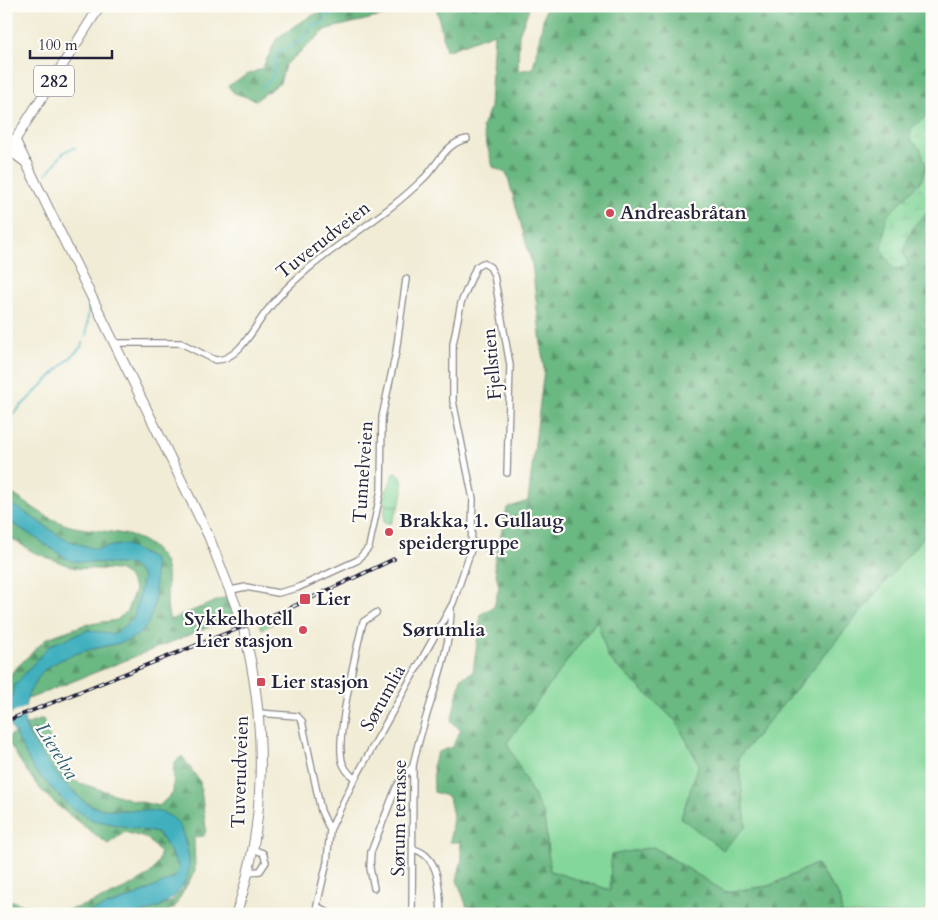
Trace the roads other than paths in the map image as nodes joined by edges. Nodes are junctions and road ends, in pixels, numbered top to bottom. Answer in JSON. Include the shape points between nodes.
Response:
{"nodes":[{"id":1,"x":100,"y":6,"type":"edge"},
{"id":2,"x":467,"y":139,"type":"dead end"},
{"id":3,"x":15,"y":140,"type":"junction"},
{"id":4,"x":8,"y":152,"type":"edge"},
{"id":5,"x":28,"y":164,"type":"junction"},
{"id":6,"x":479,"y":264,"type":"joint"},
{"id":7,"x":406,"y":278,"type":"dead end"},
{"id":8,"x":115,"y":343,"type":"junction"},
{"id":9,"x":507,"y":473,"type":"dead end"},
{"id":10,"x":231,"y":590,"type":"junction"},
{"id":11,"x":451,"y":607,"type":"junction"},
{"id":12,"x":376,"y":613,"type":"dead end"},
{"id":13,"x":241,"y":619,"type":"dead end"},
{"id":14,"x":244,"y":631,"type":"dead end"},
{"id":15,"x":259,"y":713,"type":"junction"},
{"id":16,"x":413,"y":766,"type":"junction"},
{"id":17,"x":356,"y":779,"type":"junction"},
{"id":18,"x":330,"y":830,"type":"junction"},
{"id":19,"x":252,"y":848,"type":"junction"},
{"id":20,"x":413,"y":850,"type":"junction"},
{"id":21,"x":248,"y":872,"type":"junction"},
{"id":22,"x":374,"y":888,"type":"dead end"},
{"id":23,"x":317,"y":906,"type":"junction"},
{"id":24,"x":236,"y":914,"type":"edge"},
{"id":25,"x":315,"y":914,"type":"edge"},
{"id":26,"x":330,"y":914,"type":"edge"},
{"id":27,"x":412,"y":914,"type":"edge"},
{"id":28,"x":441,"y":914,"type":"edge"}],
"edges":[{"from":1,"to":3,"type":"main road","number":"282"},
{"from":2,"to":8,"type":"street","name":"Tuverudveien","via":[[448,148],[424,178],[386,211],[288,286],[231,356],[215,360],[173,342]]},
{"from":3,"to":4,"type":"main road","number":"282"},
{"from":3,"to":5,"type":"main road"},
{"from":4,"to":5,"type":"main road"},
{"from":5,"to":8,"type":"main road"},
{"from":6,"to":9,"type":"street","name":"Fjellstien","via":[[486,262],[494,275],[508,346]]},
{"from":6,"to":11,"type":"street","name":"Sørumlia","via":[[461,303],[453,344],[453,402],[474,511],[471,550]]},
{"from":7,"to":10,"type":"street","name":"Tunnelveien","via":[[396,352],[382,417],[381,490],[370,547],[358,560],[297,588],[278,593],[246,587]]},
{"from":8,"to":10,"type":"main road","via":[[209,537]]},
{"from":10,"to":13,"type":"main road"},
{"from":11,"to":16,"type":"street","name":"Sørum terrasse","via":[[448,638]]},
{"from":11,"to":17,"type":"street","name":"Sørumlia"},
{"from":12,"to":17,"type":"street","via":[[363,622],[352,668],[341,743],[343,766]]},
{"from":14,"to":15,"type":"main road","name":"Tuverudveien"},
{"from":15,"to":18,"type":"street","via":[[301,719],[321,811]]},
{"from":15,"to":19,"type":"main road","name":"Tuverudveien","via":[[260,782]]},
{"from":16,"to":20,"type":"street","name":"Sørum terrasse"},
{"from":16,"to":22,"type":"street","via":[[399,782],[371,852]]},
{"from":17,"to":18,"type":"street","name":"Sørumlia"},
{"from":18,"to":23,"type":"street","name":"Sørumlia"},
{"from":19,"to":21,"type":"main road","name":"Tuverudveien"},
{"from":19,"to":21,"type":"street","via":[[263,853],[266,862],[260,870]]},
{"from":20,"to":27,"type":"street","name":"Sørum terrasse"},
{"from":20,"to":28,"type":"street","via":[[425,853],[431,860]]},
{"from":21,"to":24,"type":"main road","name":"Tuverudveien"},
{"from":23,"to":25,"type":"street","name":"Sørumlia"},
{"from":23,"to":26,"type":"street"}]}
